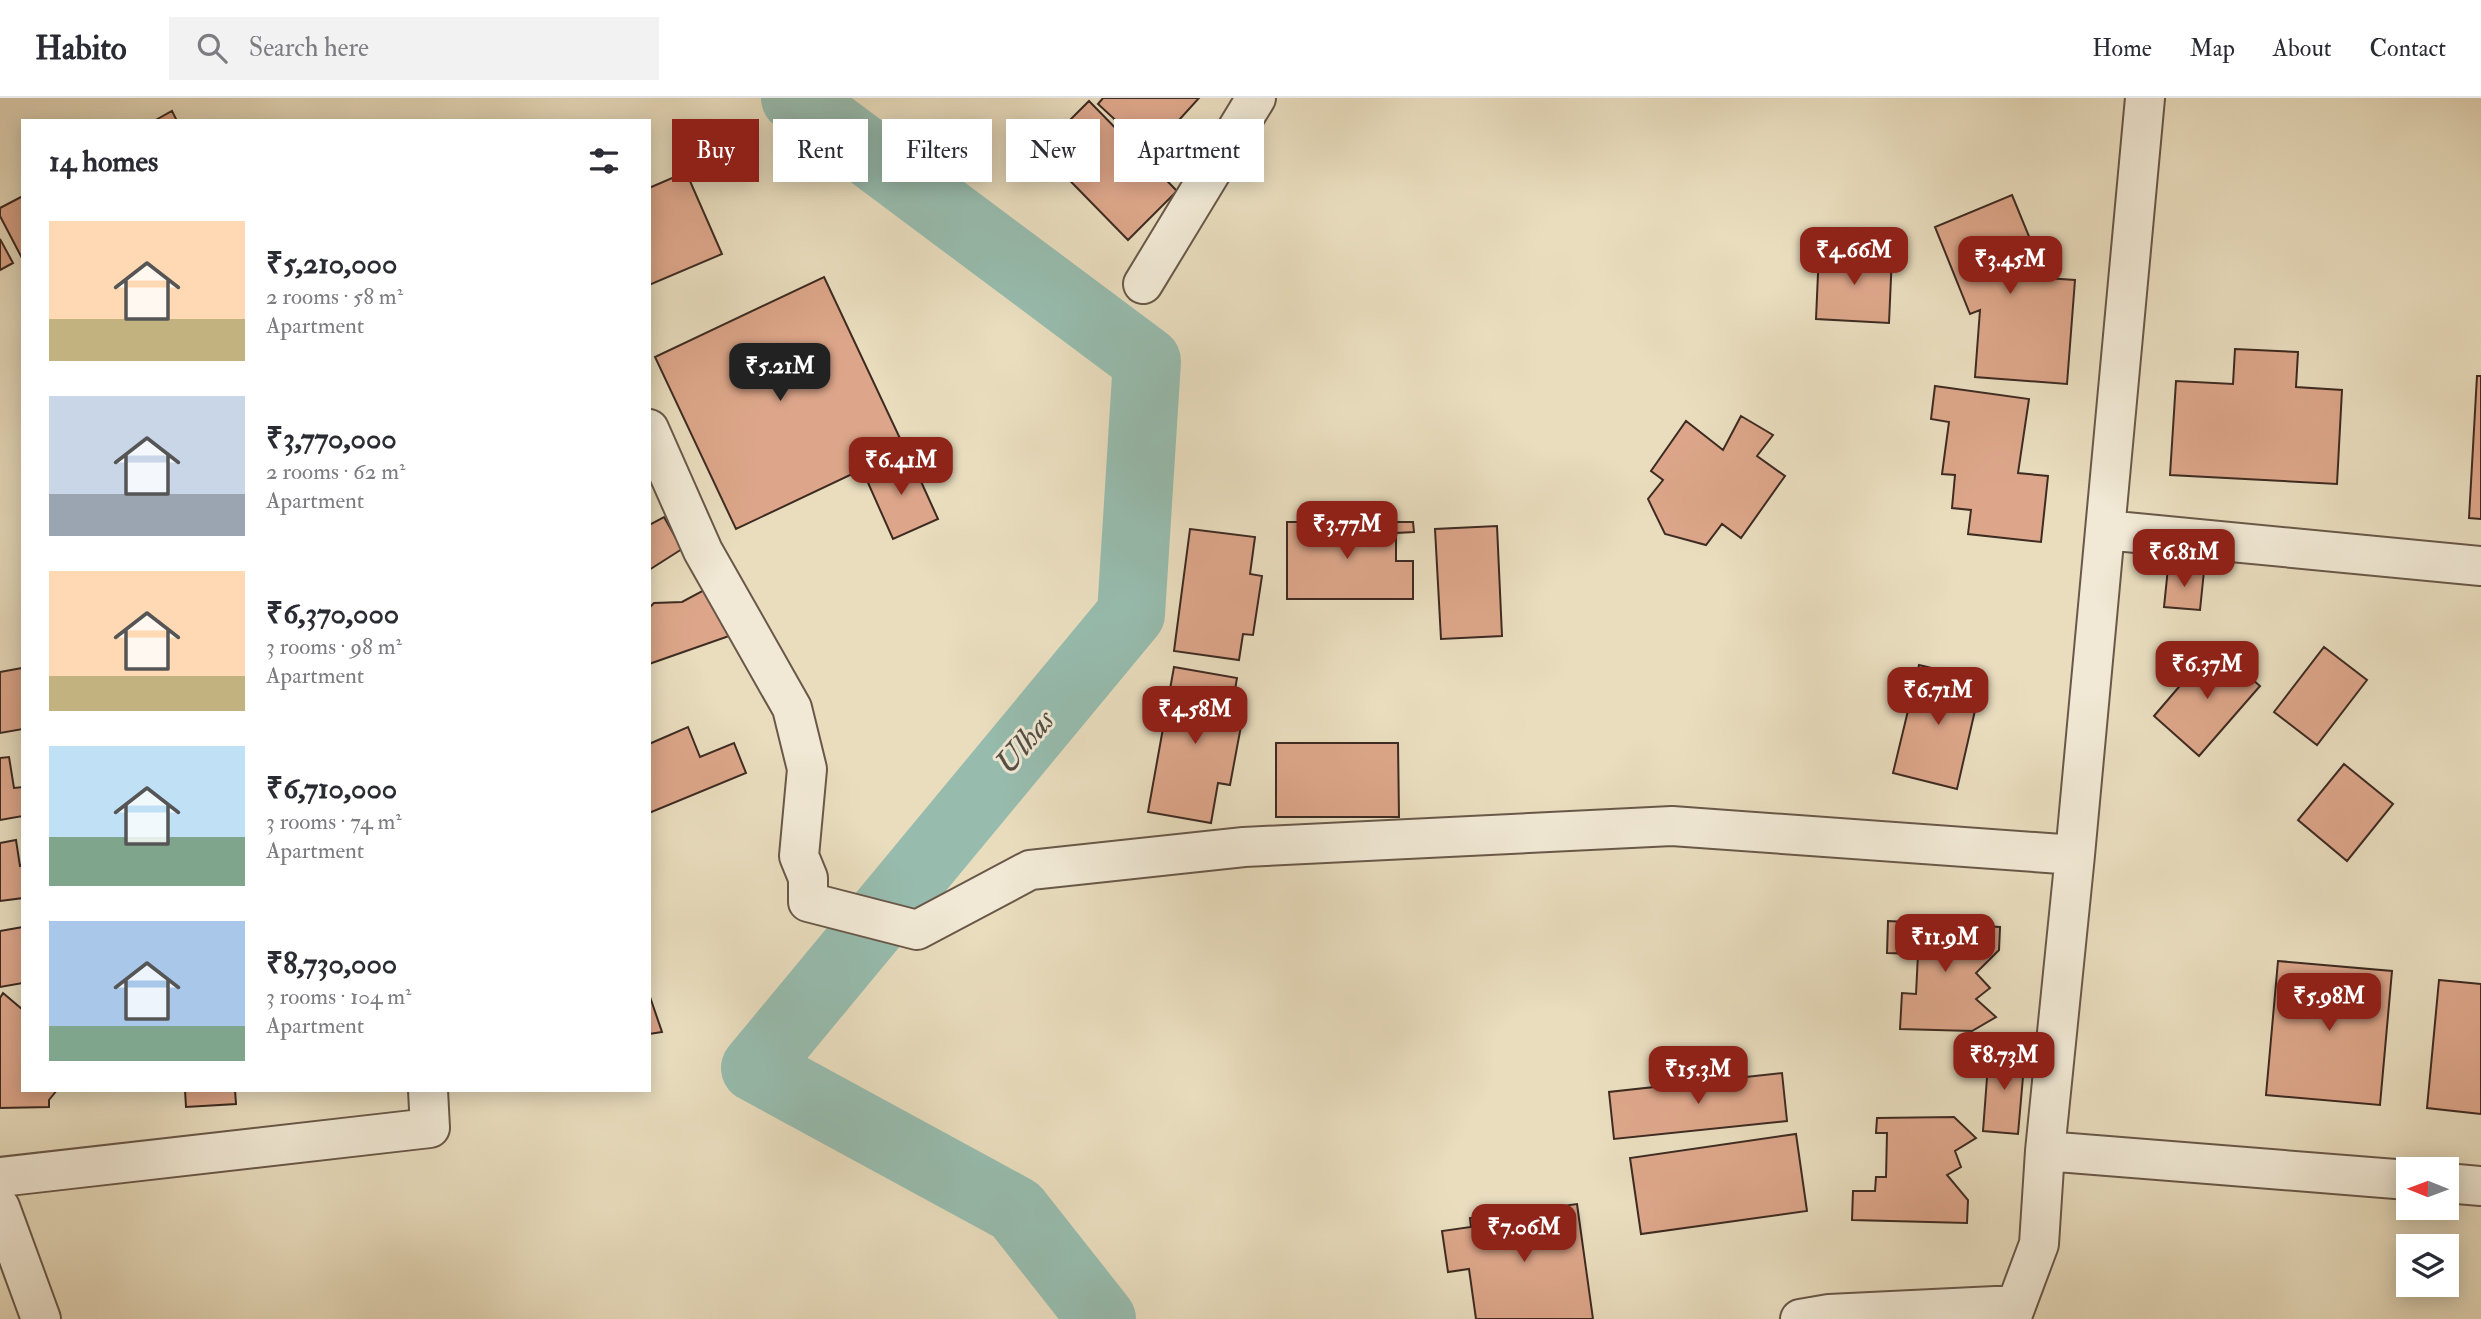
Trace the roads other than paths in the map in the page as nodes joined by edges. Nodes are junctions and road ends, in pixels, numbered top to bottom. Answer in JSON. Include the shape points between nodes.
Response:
{"nodes":[{"id":1,"x":1256,"y":98,"type":"edge"},
{"id":2,"x":2145,"y":98,"type":"edge"},
{"id":3,"x":1143,"y":284,"type":"dead end"},
{"id":4,"x":651,"y":434,"type":"edge"},
{"id":5,"x":2105,"y":530,"type":"junction"},
{"id":6,"x":2481,"y":566,"type":"edge"},
{"id":7,"x":2075,"y":855,"type":"junction"},
{"id":8,"x":428,"y":1092,"type":"edge"},
{"id":9,"x":2045,"y":1151,"type":"junction"},
{"id":10,"x":0,"y":1177,"type":"edge"},
{"id":11,"x":2396,"y":1179,"type":"edge"},
{"id":12,"x":2459,"y":1184,"type":"edge"},
{"id":13,"x":2481,"y":1186,"type":"edge"},
{"id":14,"x":0,"y":1207,"type":"edge"},
{"id":15,"x":2014,"y":1312,"type":"edge"},
{"id":16,"x":41,"y":1319,"type":"edge"},
{"id":17,"x":1800,"y":1319,"type":"edge"}],
"edges":[{"from":1,"to":3,"type":"street"},
{"from":2,"to":5,"type":"street"},
{"from":4,"to":7,"type":"street","via":[[703,551],[792,708],[807,769],[799,856],[808,878],[808,902],[917,930],[1030,870],[1244,847],[1672,826]]},
{"from":5,"to":6,"type":"street"},
{"from":5,"to":7,"type":"street"},
{"from":7,"to":9,"type":"street"},
{"from":8,"to":10,"type":"street","via":[[430,1128]]},
{"from":9,"to":11,"type":"street"},
{"from":9,"to":15,"type":"street","via":[[2039,1244]]},
{"from":12,"to":13,"type":"street"},
{"from":14,"to":16,"type":"street"},
{"from":15,"to":17,"type":"street","via":[[1829,1314]]}]}
